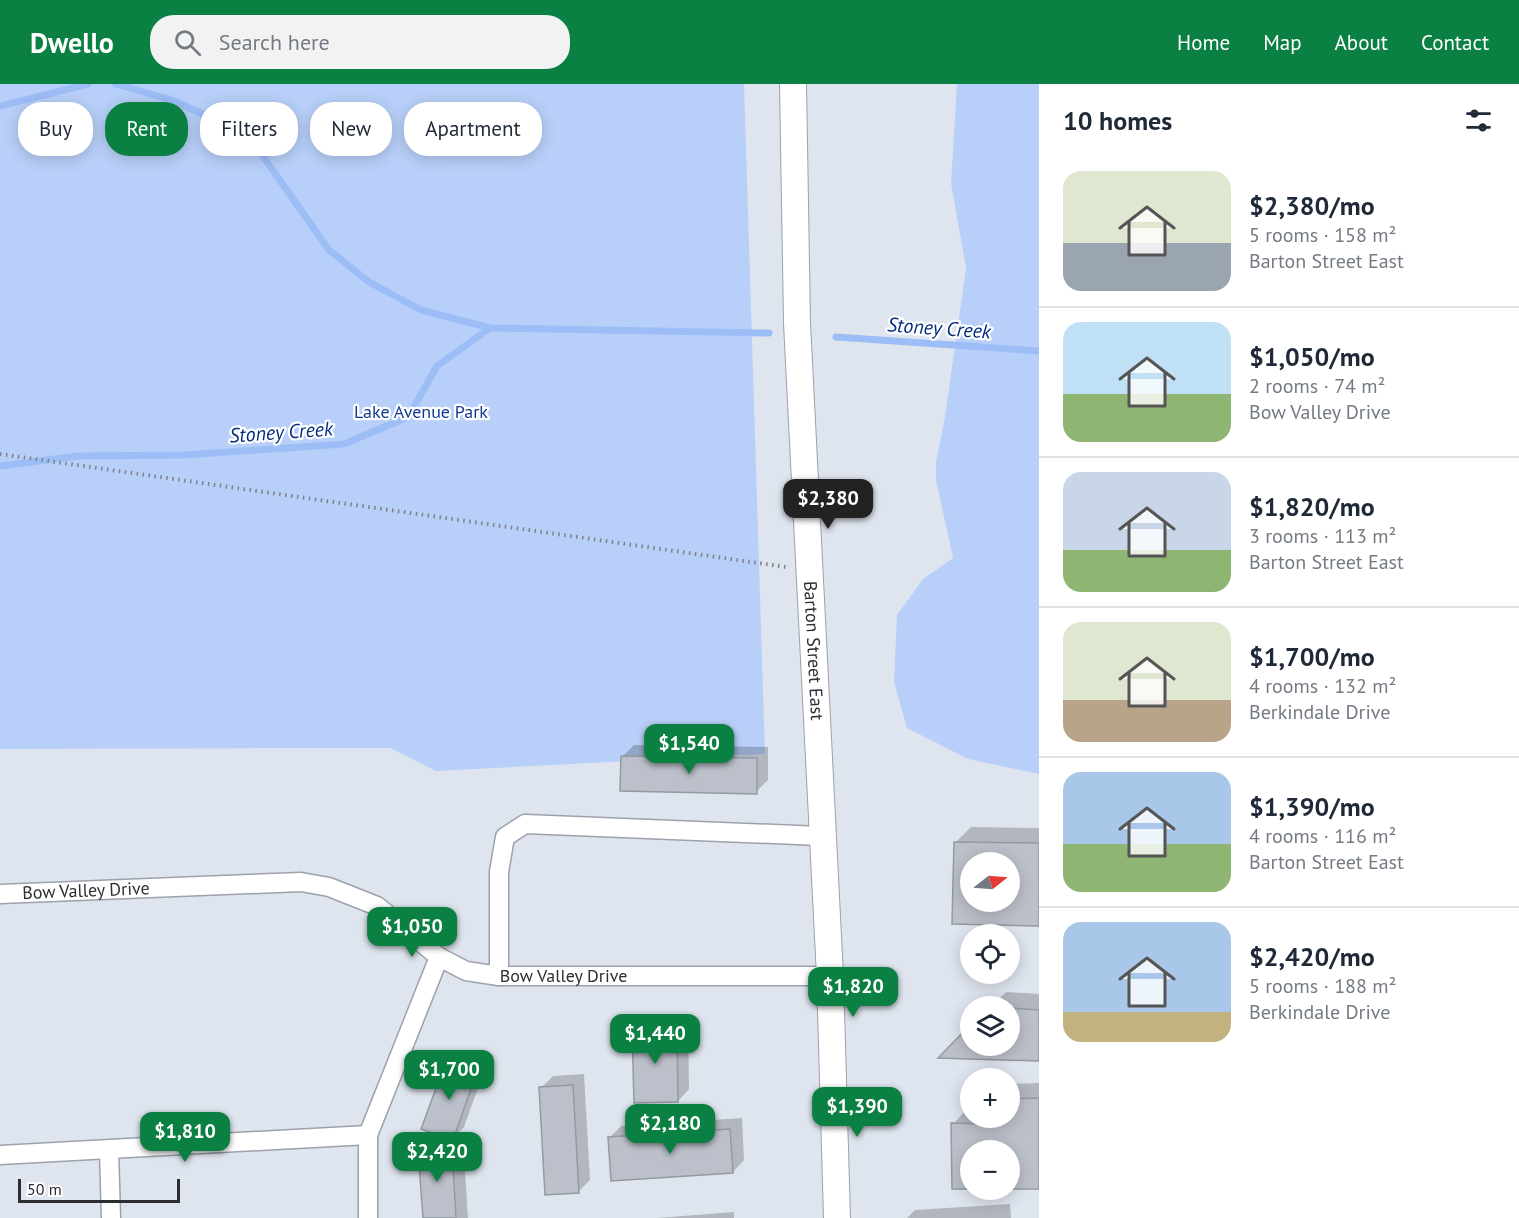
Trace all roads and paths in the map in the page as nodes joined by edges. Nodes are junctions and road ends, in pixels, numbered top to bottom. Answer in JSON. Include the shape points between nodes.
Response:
{"nodes":[{"id":1,"x":793,"y":84,"type":"edge"},
{"id":2,"x":0,"y":454,"type":"edge"},
{"id":3,"x":808,"y":571,"type":"junction"},
{"id":4,"x":821,"y":836,"type":"junction"},
{"id":5,"x":0,"y":894,"type":"edge"},
{"id":6,"x":439,"y":957,"type":"junction"},
{"id":7,"x":499,"y":976,"type":"junction"},
{"id":8,"x":830,"y":976,"type":"junction"},
{"id":9,"x":368,"y":1135,"type":"junction"},
{"id":10,"x":109,"y":1150,"type":"junction"},
{"id":11,"x":0,"y":1155,"type":"edge"},
{"id":12,"x":111,"y":1218,"type":"edge"},
{"id":13,"x":368,"y":1218,"type":"edge"},
{"id":14,"x":837,"y":1218,"type":"edge"}],
"edges":[{"from":1,"to":3,"type":"main road","name":"Barton Street East","via":[[796,322]]},
{"from":2,"to":3,"type":"path"},
{"from":3,"to":4,"type":"main road","name":"Barton Street East"},
{"from":4,"to":7,"type":"street","via":[[525,824],[505,837],[499,872]]},
{"from":4,"to":8,"type":"main road","name":"Barton Street East"},
{"from":5,"to":6,"type":"street","name":"Bow Valley Drive","via":[[301,882],[329,887],[376,906]]},
{"from":6,"to":7,"type":"street","name":"Bow Valley Drive","via":[[466,971]]},
{"from":6,"to":9,"type":"street"},
{"from":7,"to":8,"type":"street","name":"Bow Valley Drive"},
{"from":8,"to":14,"type":"main road","name":"Barton Street East"},
{"from":9,"to":10,"type":"street"},
{"from":9,"to":13,"type":"street"},
{"from":10,"to":11,"type":"street"},
{"from":10,"to":12,"type":"street"}]}
